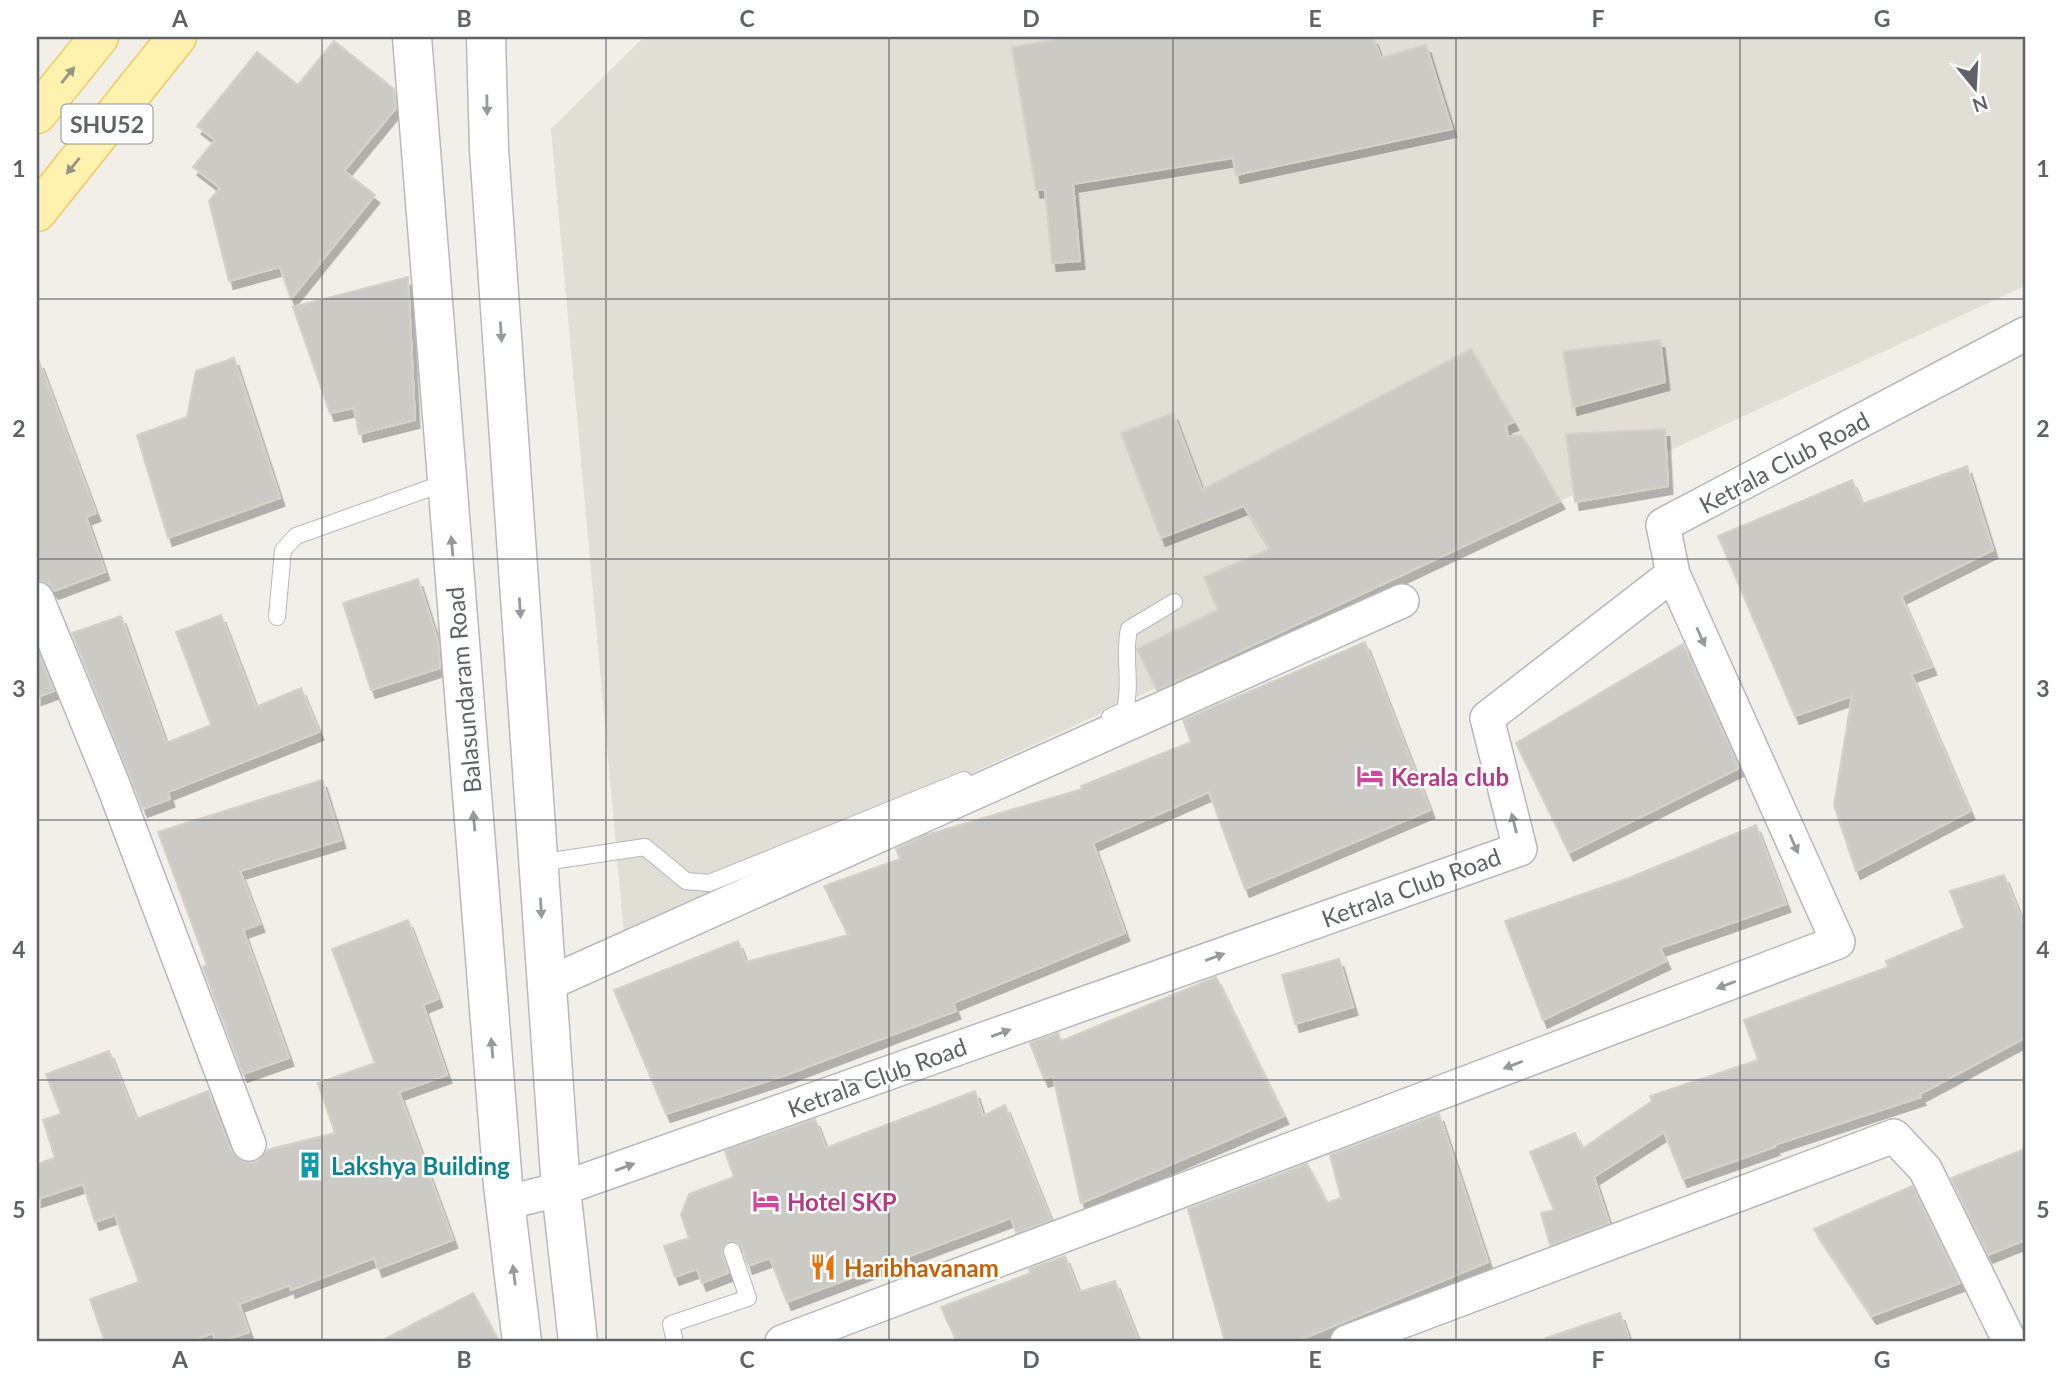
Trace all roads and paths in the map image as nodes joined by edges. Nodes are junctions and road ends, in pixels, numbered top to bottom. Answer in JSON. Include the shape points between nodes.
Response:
{"nodes":[{"id":1,"x":99,"y":37,"type":"edge"},
{"id":2,"x":177,"y":37,"type":"edge"},
{"id":3,"x":412,"y":37,"type":"edge"},
{"id":4,"x":486,"y":37,"type":"edge"},
{"id":5,"x":37,"y":114,"type":"edge"},
{"id":6,"x":37,"y":212,"type":"edge"},
{"id":7,"x":2025,"y":334,"type":"edge"},
{"id":8,"x":447,"y":482,"type":"junction"},
{"id":9,"x":1674,"y":574,"type":"junction"},
{"id":10,"x":37,"y":599,"type":"edge"},
{"id":11,"x":1402,"y":601,"type":"dead end"},
{"id":12,"x":1174,"y":602,"type":"dead end"},
{"id":13,"x":277,"y":617,"type":"dead end"},
{"id":14,"x":538,"y":863,"type":"junction"},
{"id":15,"x":545,"y":985,"type":"junction"},
{"id":16,"x":250,"y":1144,"type":"dead end"},
{"id":17,"x":561,"y":1189,"type":"junction"},
{"id":18,"x":505,"y":1203,"type":"junction"},
{"id":19,"x":732,"y":1251,"type":"dead end"},
{"id":20,"x":522,"y":1342,"type":"edge"},
{"id":21,"x":578,"y":1342,"type":"edge"},
{"id":22,"x":675,"y":1342,"type":"edge"},
{"id":23,"x":782,"y":1342,"type":"edge"},
{"id":24,"x":1347,"y":1342,"type":"edge"},
{"id":25,"x":2010,"y":1342,"type":"edge"}],
"edges":[{"from":5,"to":1,"type":"main road","number":"SHU52","one_way":true},
{"from":2,"to":6,"type":"main road","number":"SHU52","one_way":true},
{"from":3,"to":8,"type":"main road","name":"Balasundaram Road"},
{"from":4,"to":14,"type":"main road","one_way":true,"via":[[489,162]]},
{"from":7,"to":9,"type":"street","name":"Ketrala Club Road","via":[[1663,525]]},
{"from":8,"to":13,"type":"lane","via":[[296,536],[283,550]]},
{"from":18,"to":8,"type":"main road","name":"Balasundaram Road","one_way":true},
{"from":17,"to":9,"type":"street","name":"Ketrala Club Road","one_way":true,"via":[[1520,849],[1487,718]]},
{"from":9,"to":23,"type":"street","one_way":true,"via":[[1838,942]]},
{"from":10,"to":16,"type":"street"},
{"from":11,"to":15,"type":"street"},
{"from":12,"to":14,"type":"lane","via":[[1129,629],[1125,644],[1130,689],[1125,710],[1015,760],[709,883],[686,881],[645,847]]},
{"from":14,"to":15,"type":"main road","one_way":true},
{"from":15,"to":17,"type":"main road"},
{"from":17,"to":18,"type":"street"},
{"from":17,"to":21,"type":"main road"},
{"from":20,"to":18,"type":"main road","name":"Balasundaram Road","one_way":true},
{"from":19,"to":22,"type":"lane","via":[[748,1298],[671,1324]]},
{"from":24,"to":25,"type":"street","via":[[1894,1136],[1925,1169]]}]}
